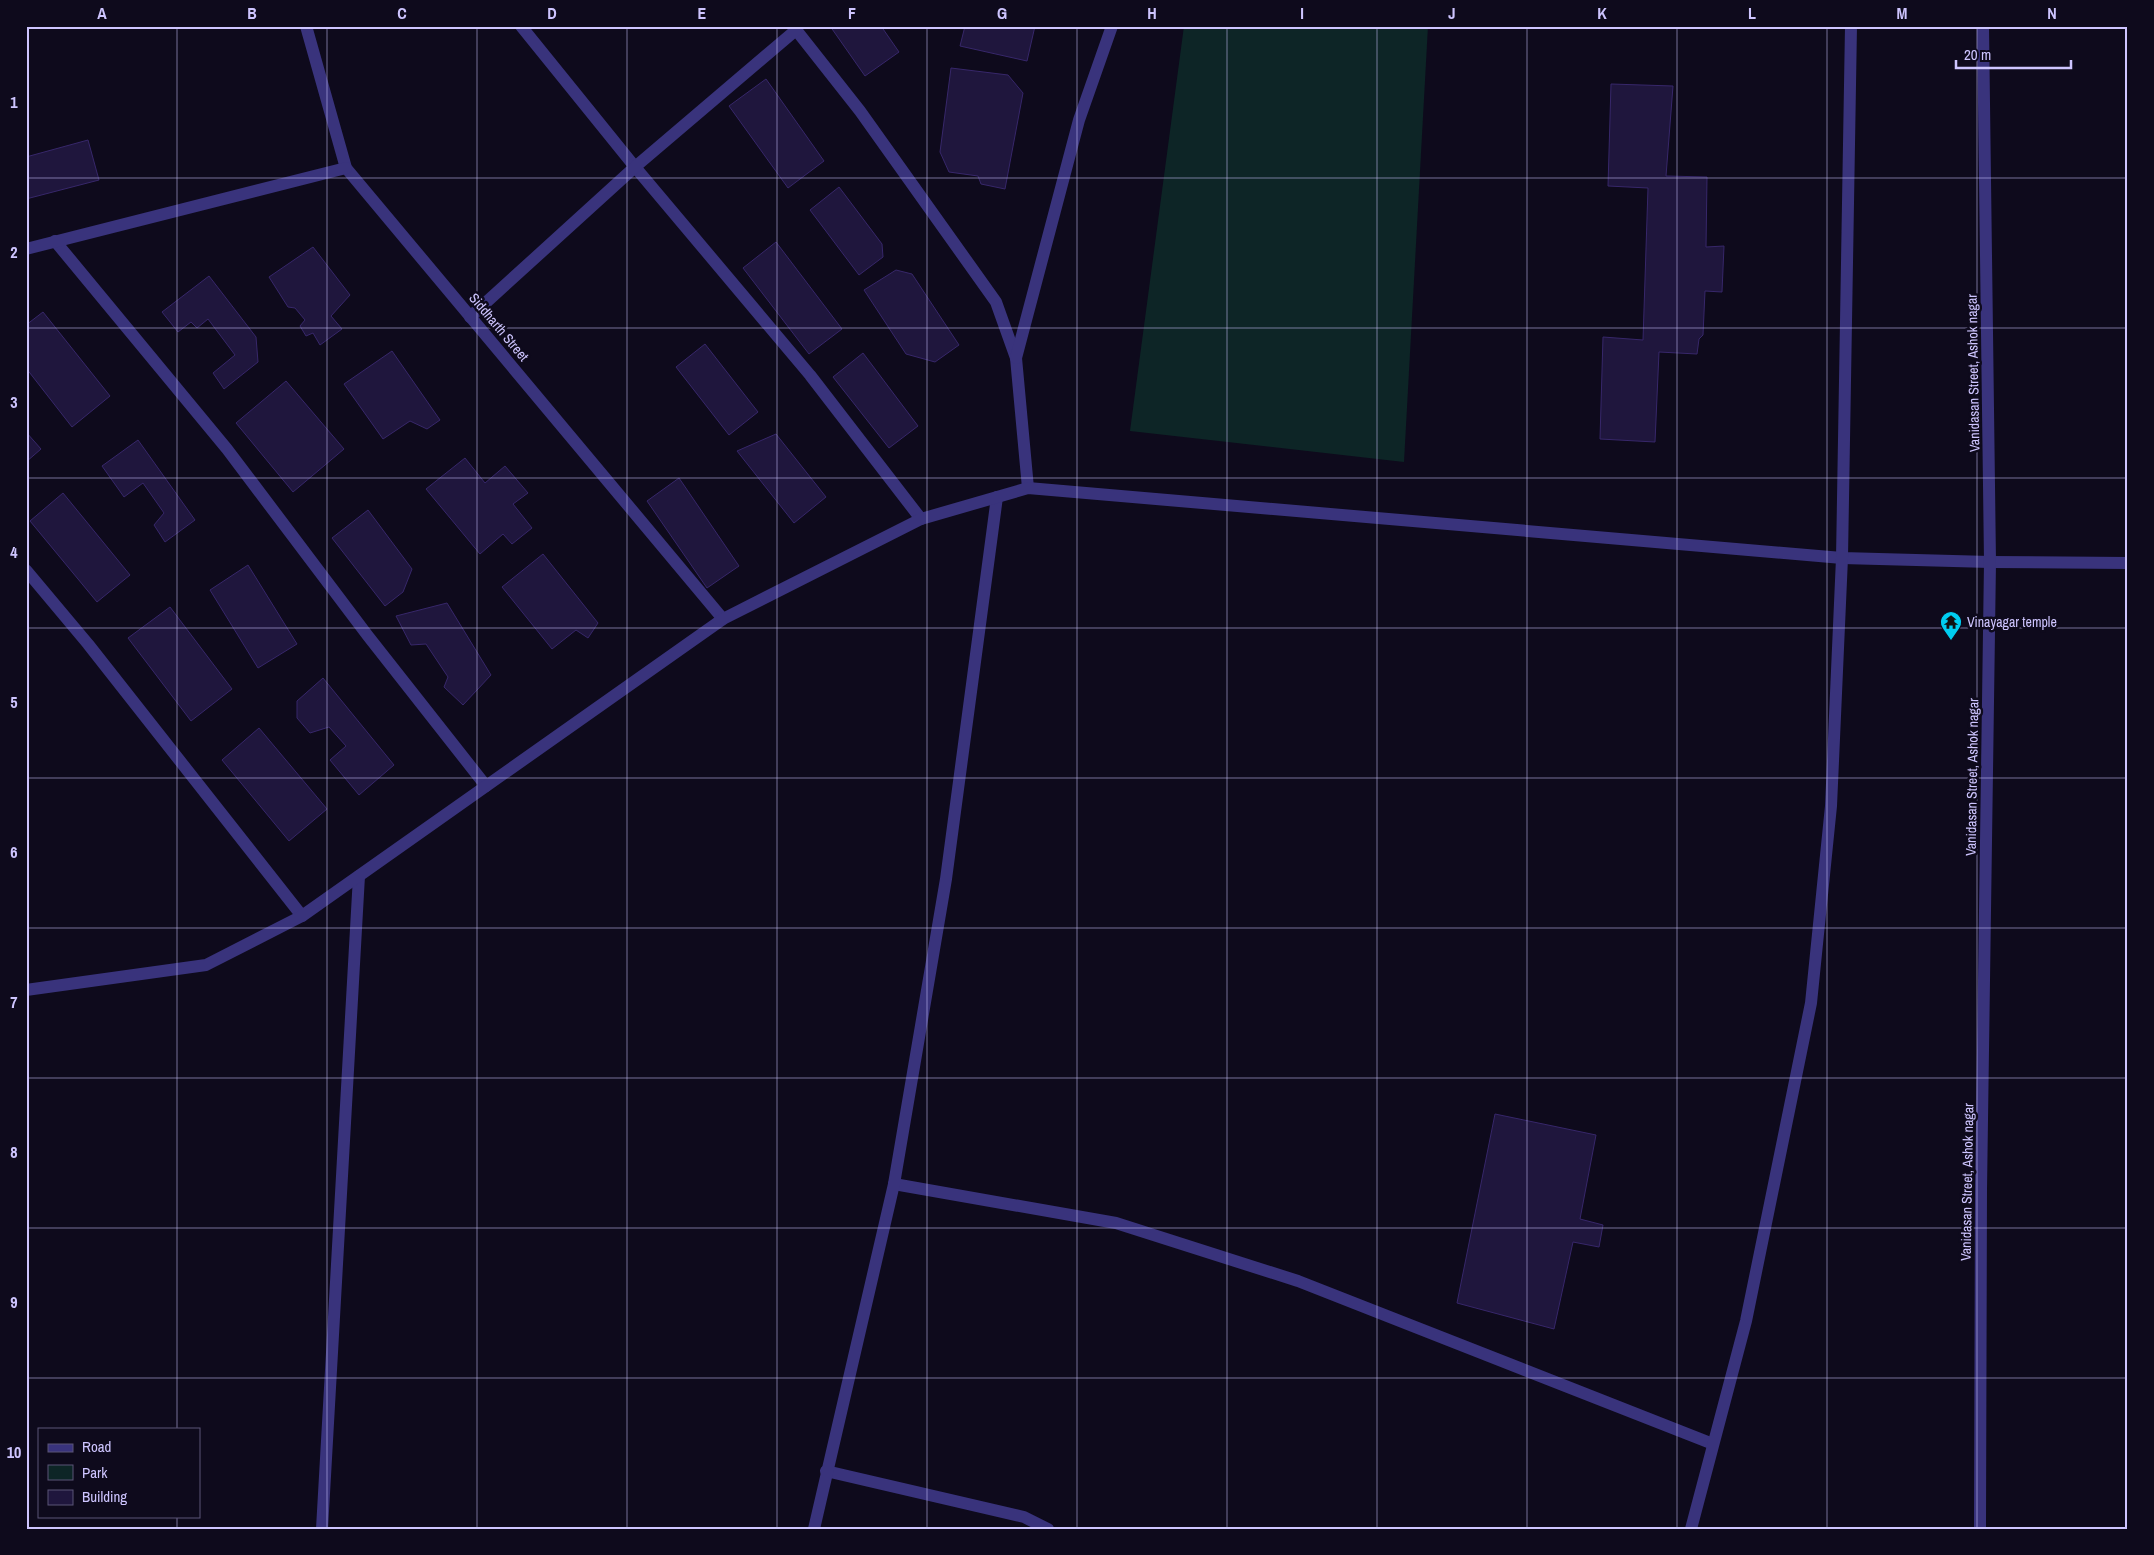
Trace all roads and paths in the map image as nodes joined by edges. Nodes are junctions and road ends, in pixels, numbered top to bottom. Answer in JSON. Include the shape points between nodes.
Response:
{"nodes":[{"id":1,"x":306,"y":26,"type":"edge"},
{"id":2,"x":521,"y":26,"type":"edge"},
{"id":3,"x":1112,"y":26,"type":"edge"},
{"id":4,"x":1851,"y":26,"type":"edge"},
{"id":5,"x":1983,"y":26,"type":"edge"},
{"id":6,"x":795,"y":28,"type":"edge"},
{"id":7,"x":635,"y":167,"type":"junction"},
{"id":8,"x":346,"y":168,"type":"junction"},
{"id":9,"x":55,"y":241,"type":"junction"},
{"id":10,"x":26,"y":249,"type":"edge"},
{"id":11,"x":470,"y":317,"type":"junction"},
{"id":12,"x":1016,"y":358,"type":"junction"},
{"id":13,"x":1028,"y":488,"type":"junction"},
{"id":14,"x":998,"y":497,"type":"junction"},
{"id":15,"x":921,"y":519,"type":"junction"},
{"id":16,"x":1842,"y":558,"type":"junction"},
{"id":17,"x":1990,"y":562,"type":"junction"},
{"id":18,"x":2128,"y":563,"type":"edge"},
{"id":19,"x":26,"y":570,"type":"edge"},
{"id":20,"x":723,"y":619,"type":"junction"},
{"id":21,"x":486,"y":786,"type":"junction"},
{"id":22,"x":359,"y":876,"type":"junction"},
{"id":23,"x":302,"y":916,"type":"junction"},
{"id":24,"x":26,"y":990,"type":"edge"},
{"id":25,"x":894,"y":1184,"type":"junction"},
{"id":26,"x":1714,"y":1444,"type":"junction"},
{"id":27,"x":826,"y":1471,"type":"junction"},
{"id":28,"x":322,"y":1529,"type":"edge"},
{"id":29,"x":814,"y":1529,"type":"edge"},
{"id":30,"x":1048,"y":1529,"type":"edge"},
{"id":31,"x":1691,"y":1529,"type":"edge"},
{"id":32,"x":1980,"y":1529,"type":"edge"}],
"edges":[{"from":1,"to":8,"type":"street","name":"Siddharth Street"},
{"from":2,"to":7,"type":"street"},
{"from":3,"to":12,"type":"street","via":[[1079,120]]},
{"from":4,"to":16,"type":"street"},
{"from":5,"to":17,"type":"street","name":"Vanidasan Street, Ashok nagar"},
{"from":6,"to":7,"type":"street"},
{"from":6,"to":12,"type":"street","via":[[860,111],[996,302]]},
{"from":7,"to":11,"type":"street"},
{"from":7,"to":15,"type":"street","via":[[810,375]]},
{"from":8,"to":9,"type":"street"},
{"from":8,"to":11,"type":"street","name":"Siddharth Street"},
{"from":9,"to":10,"type":"street"},
{"from":9,"to":21,"type":"street","via":[[227,449]]},
{"from":11,"to":20,"type":"street","name":"Siddharth Street"},
{"from":12,"to":13,"type":"street"},
{"from":13,"to":14,"type":"street"},
{"from":13,"to":16,"type":"street"},
{"from":14,"to":15,"type":"street"},
{"from":14,"to":25,"type":"street","via":[[946,878]]},
{"from":15,"to":20,"type":"street"},
{"from":16,"to":17,"type":"street"},
{"from":16,"to":26,"type":"street","via":[[1831,806],[1811,1003],[1746,1321]]},
{"from":17,"to":18,"type":"street"},
{"from":17,"to":32,"type":"street","name":"Vanidasan Street, Ashok nagar","via":[[1981,1190]]},
{"from":19,"to":23,"type":"street"},
{"from":20,"to":21,"type":"street"},
{"from":21,"to":22,"type":"street"},
{"from":22,"to":23,"type":"street"},
{"from":22,"to":28,"type":"street"},
{"from":23,"to":24,"type":"street","via":[[206,965]]},
{"from":25,"to":26,"type":"street","via":[[1116,1223],[1180,1243],[1298,1281]]},
{"from":25,"to":27,"type":"street"},
{"from":26,"to":31,"type":"street"},
{"from":27,"to":29,"type":"street"},
{"from":27,"to":30,"type":"street","via":[[1024,1517]]}]}
